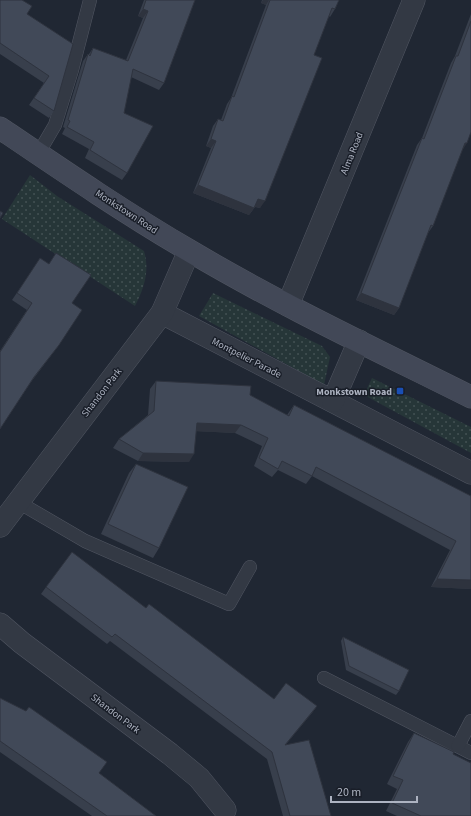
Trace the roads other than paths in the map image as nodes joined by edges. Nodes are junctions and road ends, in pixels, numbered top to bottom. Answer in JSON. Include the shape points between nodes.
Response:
{"nodes":[{"id":1,"x":90,"y":0,"type":"edge"},
{"id":2,"x":414,"y":0,"type":"edge"},
{"id":3,"x":0,"y":128,"type":"edge"},
{"id":4,"x":38,"y":154,"type":"junction"},
{"id":5,"x":189,"y":251,"type":"junction"},
{"id":6,"x":288,"y":305,"type":"junction"},
{"id":7,"x":162,"y":313,"type":"junction"},
{"id":8,"x":359,"y":341,"type":"junction"},
{"id":9,"x":471,"y":397,"type":"edge"},
{"id":10,"x":333,"y":401,"type":"junction"},
{"id":11,"x":471,"y":473,"type":"edge"},
{"id":12,"x":18,"y":502,"type":"junction"},
{"id":13,"x":0,"y":526,"type":"edge"},
{"id":14,"x":250,"y":567,"type":"dead end"},
{"id":15,"x":0,"y":624,"type":"edge"},
{"id":16,"x":324,"y":678,"type":"dead end"},
{"id":17,"x":471,"y":721,"type":"edge"},
{"id":18,"x":458,"y":746,"type":"junction"},
{"id":19,"x":471,"y":753,"type":"edge"},
{"id":20,"x":225,"y":810,"type":"dead end"}],
"edges":[{"from":1,"to":4,"type":"lane","via":[[55,125]]},
{"from":2,"to":6,"type":"street","name":"Alma Road"},
{"from":3,"to":4,"type":"main road","name":"Monkstown Road"},
{"from":4,"to":5,"type":"main road","name":"Monkstown Road"},
{"from":5,"to":6,"type":"main road","name":"Monkstown Road"},
{"from":5,"to":7,"type":"street","name":"Shandon Park"},
{"from":6,"to":8,"type":"main road","name":"Monkstown Road"},
{"from":7,"to":10,"type":"street","name":"Montpelier Parade"},
{"from":7,"to":12,"type":"street","name":"Shandon Park"},
{"from":8,"to":9,"type":"main road","name":"Monkstown Road"},
{"from":8,"to":10,"type":"street"},
{"from":10,"to":11,"type":"street","name":"Montpelier Parade"},
{"from":12,"to":13,"type":"street","name":"Shandon Park"},
{"from":12,"to":14,"type":"lane","via":[[85,541],[229,604]]},
{"from":15,"to":20,"type":"street","name":"Shandon Park","via":[[170,754],[199,778]]},
{"from":16,"to":18,"type":"lane"},
{"from":17,"to":18,"type":"lane"},
{"from":18,"to":19,"type":"lane"}]}
